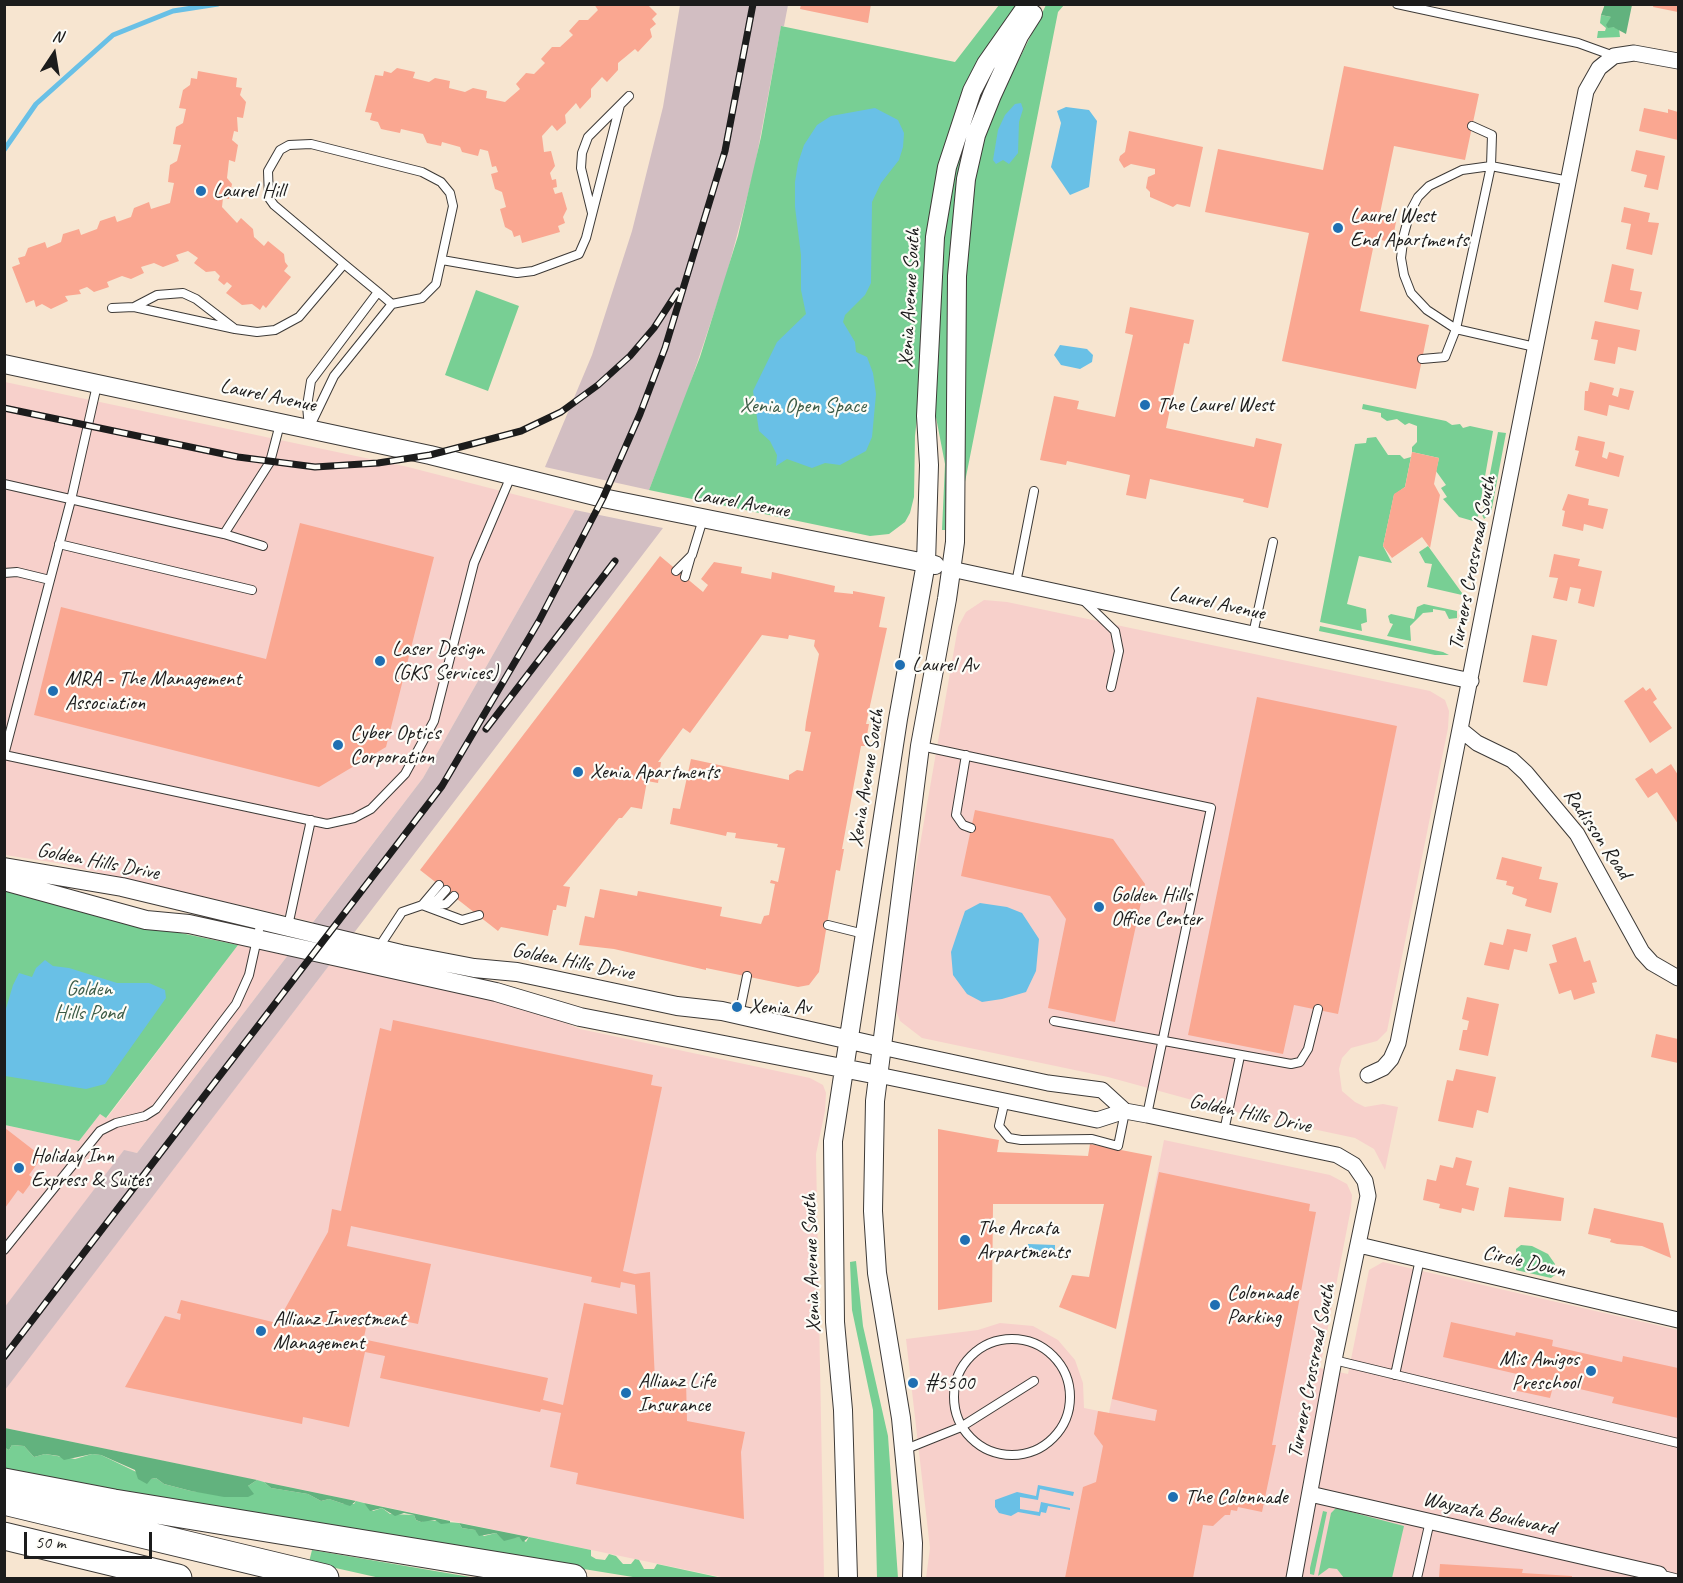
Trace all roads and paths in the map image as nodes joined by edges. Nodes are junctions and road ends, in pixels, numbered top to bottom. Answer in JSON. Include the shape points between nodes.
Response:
{"nodes":[{"id":1,"x":1028,"y":4,"type":"edge"},
{"id":2,"x":1039,"y":4,"type":"edge"},
{"id":3,"x":1397,"y":4,"type":"edge"},
{"id":4,"x":1614,"y":56,"type":"junction"},
{"id":5,"x":1678,"y":61,"type":"edge"},
{"id":6,"x":630,"y":96,"type":"dead end"},
{"id":7,"x":620,"y":105,"type":"junction"},
{"id":8,"x":1472,"y":126,"type":"dead end"},
{"id":9,"x":1491,"y":166,"type":"junction"},
{"id":10,"x":1569,"y":181,"type":"junction"},
{"id":11,"x":592,"y":213,"type":"junction"},
{"id":12,"x":442,"y":260,"type":"junction"},
{"id":13,"x":344,"y":264,"type":"junction"},
{"id":14,"x":378,"y":292,"type":"junction"},
{"id":15,"x":392,"y":304,"type":"junction"},
{"id":16,"x":134,"y":306,"type":"junction"},
{"id":17,"x":112,"y":308,"type":"dead end"},
{"id":18,"x":236,"y":329,"type":"junction"},
{"id":19,"x":1456,"y":329,"type":"junction"},
{"id":20,"x":1537,"y":347,"type":"junction"},
{"id":21,"x":1422,"y":359,"type":"dead end"},
{"id":22,"x":4,"y":364,"type":"edge"},
{"id":23,"x":98,"y":384,"type":"junction"},
{"id":24,"x":280,"y":422,"type":"junction"},
{"id":25,"x":309,"y":428,"type":"junction"},
{"id":26,"x":511,"y":476,"type":"junction"},
{"id":27,"x":4,"y":484,"type":"edge"},
{"id":28,"x":1035,"y":491,"type":"dead end"},
{"id":29,"x":71,"y":500,"type":"junction"},
{"id":30,"x":703,"y":519,"type":"junction"},
{"id":31,"x":224,"y":534,"type":"junction"},
{"id":32,"x":1273,"y":542,"type":"dead end"},
{"id":33,"x":59,"y":543,"type":"junction"},
{"id":34,"x":262,"y":546,"type":"dead end"},
{"id":35,"x":692,"y":555,"type":"junction"},
{"id":36,"x":926,"y":563,"type":"junction"},
{"id":37,"x":951,"y":569,"type":"junction"},
{"id":38,"x":676,"y":571,"type":"dead end"},
{"id":39,"x":4,"y":573,"type":"edge"},
{"id":40,"x":685,"y":578,"type":"dead end"},
{"id":41,"x":50,"y":580,"type":"junction"},
{"id":42,"x":1016,"y":582,"type":"junction"},
{"id":43,"x":252,"y":590,"type":"dead end"},
{"id":44,"x":1080,"y":597,"type":"junction"},
{"id":45,"x":1252,"y":634,"type":"junction"},
{"id":46,"x":1471,"y":681,"type":"junction"},
{"id":47,"x":1111,"y":687,"type":"dead end"},
{"id":48,"x":1461,"y":730,"type":"junction"},
{"id":49,"x":920,"y":746,"type":"junction"},
{"id":50,"x":4,"y":755,"type":"edge"},
{"id":51,"x":966,"y":755,"type":"junction"},
{"id":52,"x":311,"y":820,"type":"junction"},
{"id":53,"x":971,"y":828,"type":"dead end"},
{"id":54,"x":4,"y":867,"type":"edge"},
{"id":55,"x":4,"y":881,"type":"edge"},
{"id":56,"x":443,"y":888,"type":"dead end"},
{"id":57,"x":454,"y":896,"type":"dead end"},
{"id":58,"x":422,"y":905,"type":"junction"},
{"id":59,"x":479,"y":915,"type":"dead end"},
{"id":60,"x":828,"y":925,"type":"dead end"},
{"id":61,"x":288,"y":926,"type":"junction"},
{"id":62,"x":259,"y":930,"type":"junction"},
{"id":63,"x":866,"y":934,"type":"junction"},
{"id":64,"x":379,"y":947,"type":"junction"},
{"id":65,"x":747,"y":976,"type":"dead end"},
{"id":66,"x":1678,"y":978,"type":"edge"},
{"id":67,"x":1317,"y":1009,"type":"dead end"},
{"id":68,"x":740,"y":1014,"type":"junction"},
{"id":69,"x":1054,"y":1021,"type":"dead end"},
{"id":70,"x":850,"y":1038,"type":"junction"},
{"id":71,"x":1163,"y":1043,"type":"junction"},
{"id":72,"x":881,"y":1047,"type":"junction"},
{"id":73,"x":1240,"y":1056,"type":"junction"},
{"id":74,"x":844,"y":1068,"type":"junction"},
{"id":75,"x":878,"y":1075,"type":"junction"},
{"id":76,"x":1368,"y":1075,"type":"dead end"},
{"id":77,"x":1005,"y":1101,"type":"junction"},
{"id":78,"x":1125,"y":1111,"type":"junction"},
{"id":79,"x":1148,"y":1115,"type":"junction"},
{"id":80,"x":1224,"y":1131,"type":"junction"},
{"id":81,"x":1360,"y":1172,"type":"joint"},
{"id":82,"x":1359,"y":1245,"type":"junction"},
{"id":83,"x":4,"y":1250,"type":"edge"},
{"id":84,"x":1420,"y":1258,"type":"junction"},
{"id":85,"x":1678,"y":1320,"type":"edge"},
{"id":86,"x":1334,"y":1360,"type":"junction"},
{"id":87,"x":1395,"y":1375,"type":"junction"},
{"id":88,"x":1034,"y":1381,"type":"dead end"},
{"id":89,"x":962,"y":1427,"type":"junction"},
{"id":90,"x":1678,"y":1443,"type":"edge"},
{"id":91,"x":904,"y":1450,"type":"junction"},
{"id":92,"x":4,"y":1482,"type":"edge"},
{"id":93,"x":1310,"y":1494,"type":"junction"},
{"id":94,"x":4,"y":1501,"type":"edge"},
{"id":95,"x":1430,"y":1521,"type":"junction"},
{"id":96,"x":4,"y":1536,"type":"edge"},
{"id":97,"x":1659,"y":1574,"type":"joint"},
{"id":98,"x":178,"y":1578,"type":"edge"},
{"id":99,"x":325,"y":1578,"type":"edge"},
{"id":100,"x":573,"y":1578,"type":"edge"},
{"id":101,"x":848,"y":1578,"type":"edge"},
{"id":102,"x":912,"y":1578,"type":"edge"},
{"id":103,"x":1294,"y":1578,"type":"edge"},
{"id":104,"x":1418,"y":1578,"type":"edge"},
{"id":105,"x":1675,"y":1578,"type":"edge"}],
"edges":[{"from":1,"to":36,"type":"street","name":"Xenia Avenue South","via":[[1010,26],[972,91],[952,150],[938,212],[926,416],[930,465]]},
{"from":2,"to":37,"type":"street","via":[[1019,36],[992,95],[976,135],[966,179],[957,276],[955,542]]},
{"from":3,"to":4,"type":"lane","via":[[1578,44]]},
{"from":4,"to":5,"type":"street","via":[[1634,53]]},
{"from":4,"to":10,"type":"street","name":"Turners Crossroad South","via":[[1599,68],[1586,91]]},
{"from":6,"to":7,"type":"lane"},
{"from":7,"to":11,"type":"lane"},
{"from":7,"to":11,"type":"lane","via":[[588,137],[582,153],[581,168]]},
{"from":8,"to":9,"type":"lane","via":[[1492,135]]},
{"from":9,"to":10,"type":"lane"},
{"from":9,"to":19,"type":"lane"},
{"from":9,"to":19,"type":"lane","via":[[1462,170],[1429,186],[1410,212],[1404,234],[1401,258],[1411,293],[1427,310]]},
{"from":10,"to":20,"type":"street","name":"Turners Crossroad South"},
{"from":11,"to":12,"type":"lane","via":[[579,254],[533,271],[495,271]]},
{"from":12,"to":13,"type":"lane","via":[[453,206],[450,193],[433,176],[311,144],[289,145],[280,150],[268,171],[268,198]]},
{"from":12,"to":15,"type":"lane","via":[[431,292],[411,302]]},
{"from":13,"to":14,"type":"lane"},
{"from":13,"to":18,"type":"lane","via":[[288,325],[257,332]]},
{"from":14,"to":15,"type":"lane"},
{"from":14,"to":25,"type":"lane","via":[[311,381],[307,398]]},
{"from":15,"to":25,"type":"lane","via":[[334,376]]},
{"from":16,"to":17,"type":"lane"},
{"from":16,"to":18,"type":"lane"},
{"from":16,"to":18,"type":"lane","via":[[157,296],[183,293],[196,298]]},
{"from":19,"to":20,"type":"lane"},
{"from":19,"to":21,"type":"lane","via":[[1445,357]]},
{"from":20,"to":46,"type":"street","name":"Turners Crossroad South"},
{"from":22,"to":23,"type":"street","name":"Laurel Avenue"},
{"from":23,"to":24,"type":"street","name":"Laurel Avenue"},
{"from":23,"to":29,"type":"lane"},
{"from":24,"to":25,"type":"street","name":"Laurel Avenue"},
{"from":24,"to":31,"type":"lane","via":[[270,462]]},
{"from":25,"to":26,"type":"street","name":"Laurel Avenue"},
{"from":26,"to":30,"type":"street","name":"Laurel Avenue"},
{"from":26,"to":52,"type":"lane","via":[[474,563],[434,721],[421,748],[394,786],[370,809],[341,823]]},
{"from":27,"to":29,"type":"lane"},
{"from":28,"to":42,"type":"lane"},
{"from":29,"to":31,"type":"lane"},
{"from":29,"to":33,"type":"lane"},
{"from":30,"to":35,"type":"lane"},
{"from":30,"to":36,"type":"street","name":"Laurel Avenue"},
{"from":31,"to":34,"type":"lane"},
{"from":32,"to":45,"type":"lane"},
{"from":33,"to":41,"type":"lane"},
{"from":33,"to":43,"type":"lane"},
{"from":35,"to":38,"type":"lane"},
{"from":35,"to":40,"type":"lane"},
{"from":36,"to":37,"type":"street","name":"Laurel Avenue"},
{"from":36,"to":63,"type":"street","name":"Xenia Avenue South"},
{"from":37,"to":42,"type":"street","name":"Laurel Avenue"},
{"from":37,"to":49,"type":"street"},
{"from":39,"to":41,"type":"lane"},
{"from":41,"to":50,"type":"lane"},
{"from":42,"to":44,"type":"street","name":"Laurel Avenue"},
{"from":44,"to":45,"type":"street","name":"Laurel Avenue"},
{"from":44,"to":47,"type":"lane","via":[[1115,631],[1119,651]]},
{"from":45,"to":46,"type":"street","name":"Laurel Avenue"},
{"from":46,"to":48,"type":"street","name":"Turners Crossroad South"},
{"from":48,"to":66,"type":"street","name":"Radisson Road","via":[[1477,743],[1512,760],[1526,773],[1583,844],[1642,952],[1652,963]]},
{"from":48,"to":76,"type":"street","name":"Turners Crossroad South","via":[[1398,1044],[1383,1068]]},
{"from":49,"to":51,"type":"lane"},
{"from":49,"to":72,"type":"street"},
{"from":50,"to":52,"type":"lane"},
{"from":51,"to":53,"type":"lane","via":[[956,815]]},
{"from":51,"to":71,"type":"lane","via":[[1211,808]]},
{"from":52,"to":61,"type":"lane"},
{"from":54,"to":62,"type":"street","name":"Golden Hills Drive","via":[[101,883]]},
{"from":55,"to":62,"type":"street","name":"Golden Hills Drive","via":[[146,920]]},
{"from":56,"to":58,"type":"lane","via":[[437,900]]},
{"from":57,"to":58,"type":"lane","via":[[446,904]]},
{"from":58,"to":59,"type":"lane","via":[[462,920]]},
{"from":58,"to":64,"type":"lane","via":[[402,912]]},
{"from":60,"to":63,"type":"lane"},
{"from":61,"to":62,"type":"street","name":"Golden Hills Drive"},
{"from":61,"to":64,"type":"street","name":"Golden Hills Drive"},
{"from":62,"to":74,"type":"street","name":"Golden Hills Drive","via":[[580,1017]]},
{"from":62,"to":83,"type":"lane","via":[[249,975],[236,1004],[156,1109],[100,1131]]},
{"from":63,"to":70,"type":"street","name":"Xenia Avenue South"},
{"from":64,"to":68,"type":"street","name":"Golden Hills Drive","via":[[677,1006]]},
{"from":65,"to":68,"type":"lane"},
{"from":67,"to":73,"type":"lane","via":[[1308,1049],[1300,1062],[1282,1064]]},
{"from":68,"to":70,"type":"street","name":"Golden Hills Drive"},
{"from":69,"to":71,"type":"lane"},
{"from":70,"to":72,"type":"street","name":"Golden Hills Drive"},
{"from":70,"to":74,"type":"street","name":"Xenia Avenue South"},
{"from":71,"to":73,"type":"lane"},
{"from":71,"to":79,"type":"lane"},
{"from":72,"to":75,"type":"street"},
{"from":72,"to":78,"type":"street","name":"Golden Hills Drive","via":[[1048,1083],[1102,1090]]},
{"from":73,"to":80,"type":"lane"},
{"from":74,"to":75,"type":"street","name":"Golden Hills Drive"},
{"from":74,"to":101,"type":"street","name":"Xenia Avenue South","via":[[832,1155],[835,1322],[843,1410]]},
{"from":75,"to":77,"type":"street","name":"Golden Hills Drive"},
{"from":75,"to":91,"type":"street","via":[[873,1146],[876,1263]]},
{"from":77,"to":78,"type":"street","name":"Golden Hills Drive","via":[[1097,1120]]},
{"from":77,"to":78,"type":"lane","via":[[999,1126],[1009,1138],[1092,1139],[1119,1146]]},
{"from":78,"to":79,"type":"street","name":"Golden Hills Drive"},
{"from":79,"to":80,"type":"street","name":"Golden Hills Drive"},
{"from":80,"to":81,"type":"street","name":"Golden Hills Drive","via":[[1337,1155]]},
{"from":81,"to":82,"type":"street","name":"Turners Crossroad South","via":[[1368,1196]]},
{"from":82,"to":84,"type":"street","name":"Circle Down"},
{"from":82,"to":86,"type":"street","name":"Turners Crossroad South"},
{"from":84,"to":85,"type":"street","name":"Circle Down"},
{"from":84,"to":87,"type":"lane"},
{"from":86,"to":87,"type":"lane"},
{"from":86,"to":93,"type":"street","name":"Turners Crossroad South"},
{"from":87,"to":90,"type":"lane"},
{"from":88,"to":89,"type":"lane"},
{"from":89,"to":89,"type":"lane","via":[[972,1440],[1002,1455],[1037,1450],[1062,1427],[1069,1409],[1068,1380],[1062,1367],[1052,1355],[1023,1340],[1009,1339],[983,1346],[968,1359],[956,1378],[954,1408]]},
{"from":89,"to":91,"type":"lane"},
{"from":91,"to":102,"type":"street","via":[[913,1543]]},
{"from":92,"to":100,"type":"highway"},
{"from":93,"to":95,"type":"street","name":"Wayzata Boulevard"},
{"from":93,"to":103,"type":"street","name":"Turners Crossroad South"},
{"from":94,"to":99,"type":"highway"},
{"from":95,"to":97,"type":"street","name":"Wayzata Boulevard"},
{"from":95,"to":104,"type":"lane"},
{"from":96,"to":98,"type":"highway"},
{"from":97,"to":105,"type":"lane"}]}
